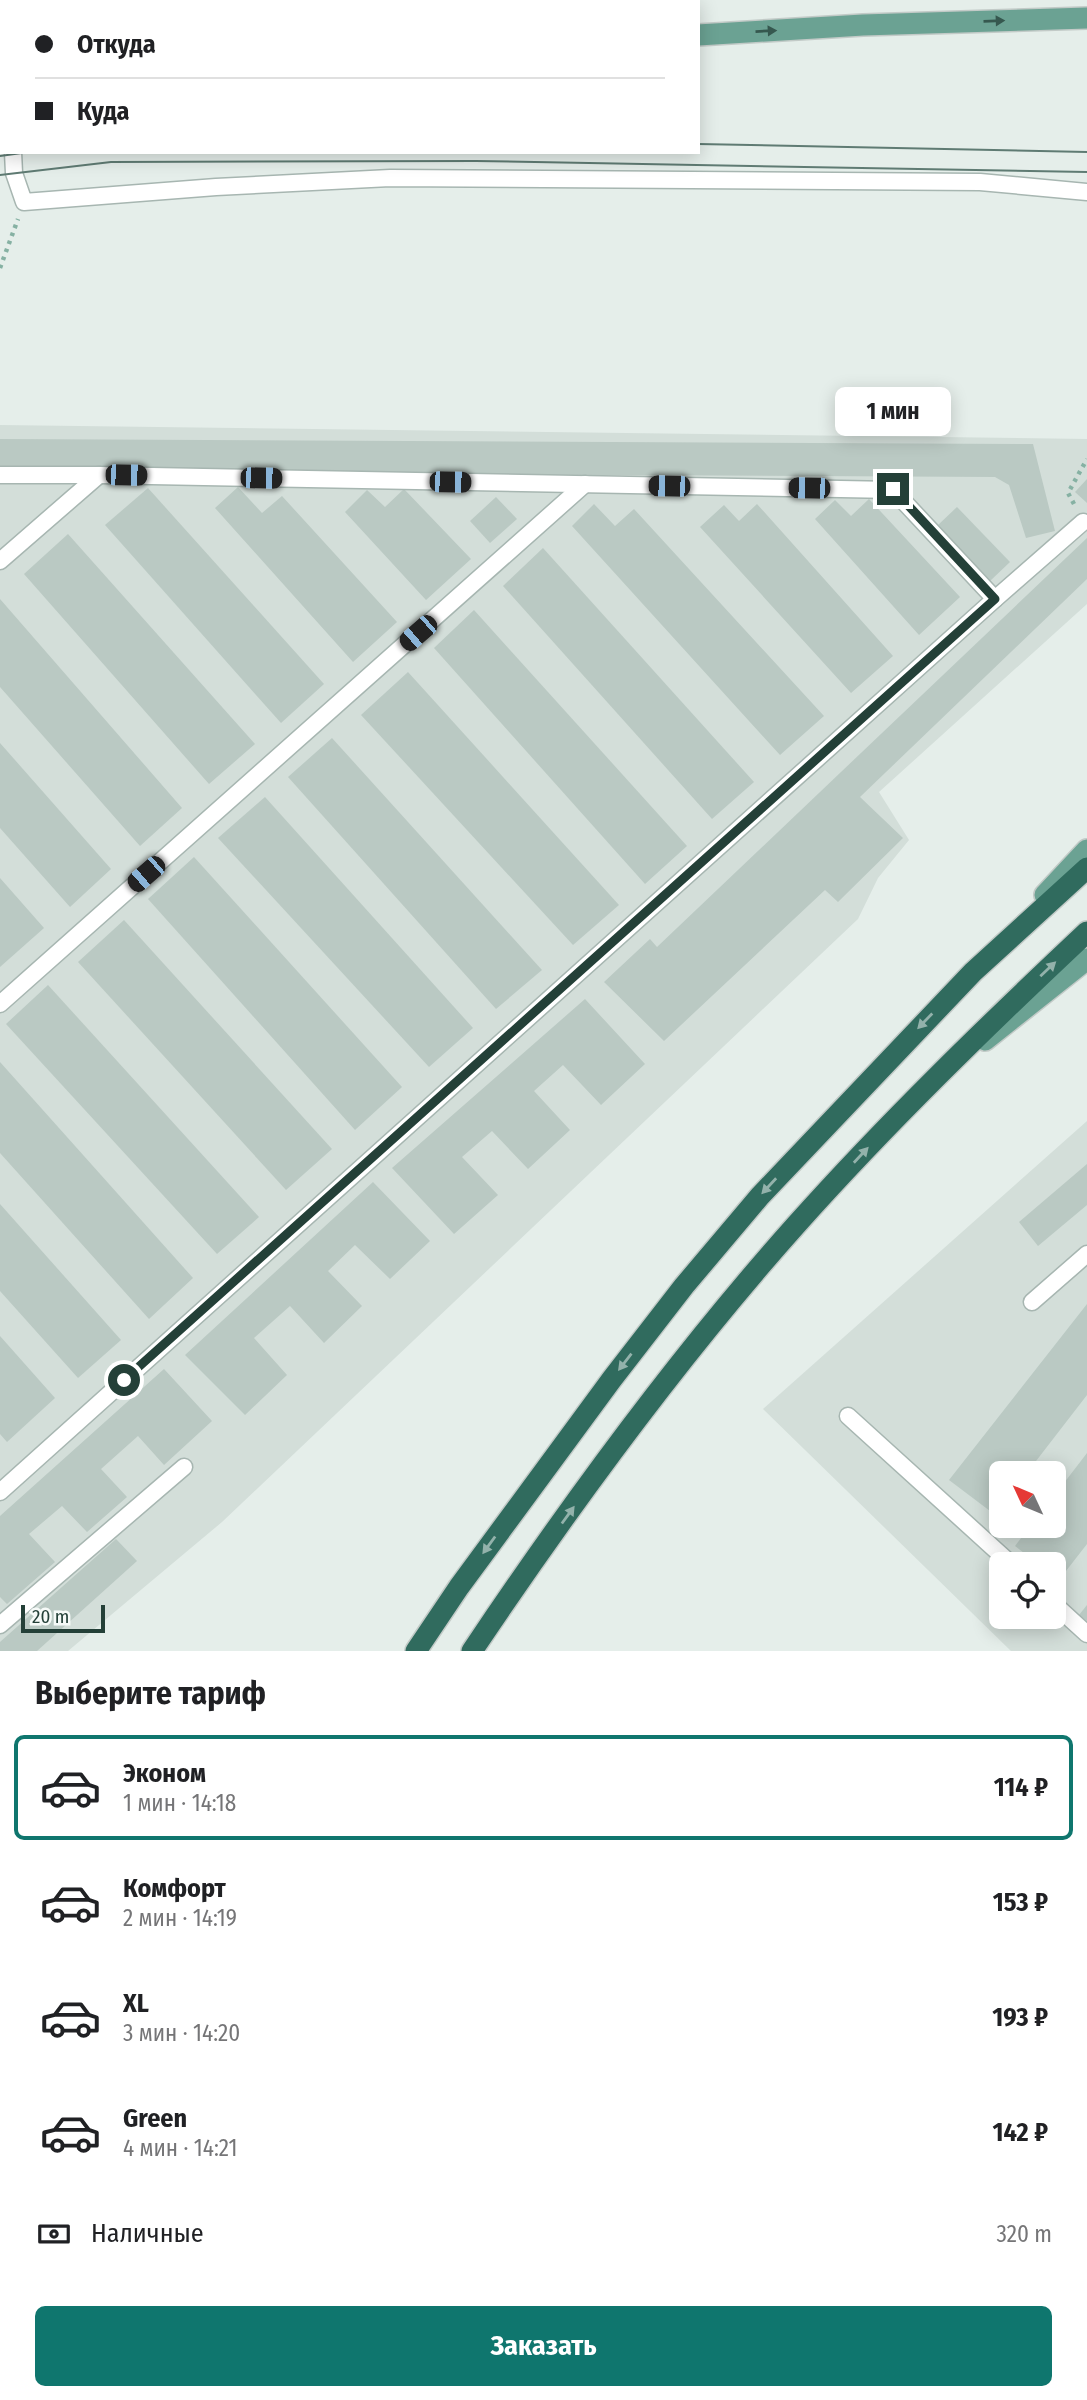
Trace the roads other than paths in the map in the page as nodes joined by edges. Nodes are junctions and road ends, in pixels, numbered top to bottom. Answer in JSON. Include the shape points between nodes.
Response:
{"nodes":[{"id":1,"x":1087,"y":18,"type":"edge"},
{"id":2,"x":700,"y":35,"type":"edge"},
{"id":3,"x":13,"y":154,"type":"edge"},
{"id":4,"x":1087,"y":192,"type":"edge"},
{"id":5,"x":0,"y":475,"type":"edge"},
{"id":6,"x":99,"y":475,"type":"junction"},
{"id":7,"x":585,"y":484,"type":"junction"},
{"id":8,"x":1083,"y":522,"type":"road end"},
{"id":9,"x":0,"y":561,"type":"edge"},
{"id":10,"x":995,"y":599,"type":"junction"},
{"id":11,"x":1087,"y":850,"type":"edge"},
{"id":12,"x":1087,"y":868,"type":"edge"},
{"id":13,"x":1087,"y":932,"type":"edge"},
{"id":14,"x":1087,"y":959,"type":"edge"},
{"id":15,"x":973,"y":972,"type":"junction"},
{"id":16,"x":0,"y":1004,"type":"edge"},
{"id":17,"x":929,"y":1084,"type":"junction"},
{"id":18,"x":1085,"y":1258,"type":"edge"},
{"id":19,"x":1032,"y":1302,"type":"dead end"},
{"id":20,"x":848,"y":1416,"type":"dead end"},
{"id":21,"x":184,"y":1467,"type":"dead end"},
{"id":22,"x":0,"y":1492,"type":"edge"},
{"id":23,"x":998,"y":1552,"type":"edge"},
{"id":24,"x":1066,"y":1615,"type":"edge"},
{"id":25,"x":0,"y":1625,"type":"edge"},
{"id":26,"x":1087,"y":1634,"type":"edge"},
{"id":27,"x":416,"y":1651,"type":"edge"},
{"id":28,"x":472,"y":1651,"type":"edge"}],
"edges":[{"from":2,"to":1,"type":"main road","one_way":true},
{"from":3,"to":4,"type":"lane","via":[[24,202],[390,178],[981,182]]},
{"from":5,"to":6,"type":"lane"},
{"from":6,"to":7,"type":"lane"},
{"from":6,"to":9,"type":"lane"},
{"from":7,"to":10,"type":"lane","via":[[893,489]]},
{"from":7,"to":16,"type":"lane"},
{"from":8,"to":10,"type":"lane"},
{"from":10,"to":22,"type":"lane"},
{"from":11,"to":15,"type":"main road"},
{"from":12,"to":15,"type":"highway"},
{"from":17,"to":13,"type":"highway","one_way":true},
{"from":14,"to":17,"type":"main road"},
{"from":15,"to":27,"type":"highway","one_way":true,"via":[[769,1186],[684,1286],[540,1475]]},
{"from":28,"to":17,"type":"highway","one_way":true,"via":[[578,1501],[719,1316],[795,1226]]},
{"from":18,"to":19,"type":"lane"},
{"from":20,"to":23,"type":"lane"},
{"from":21,"to":25,"type":"lane"},
{"from":24,"to":26,"type":"lane"}]}
